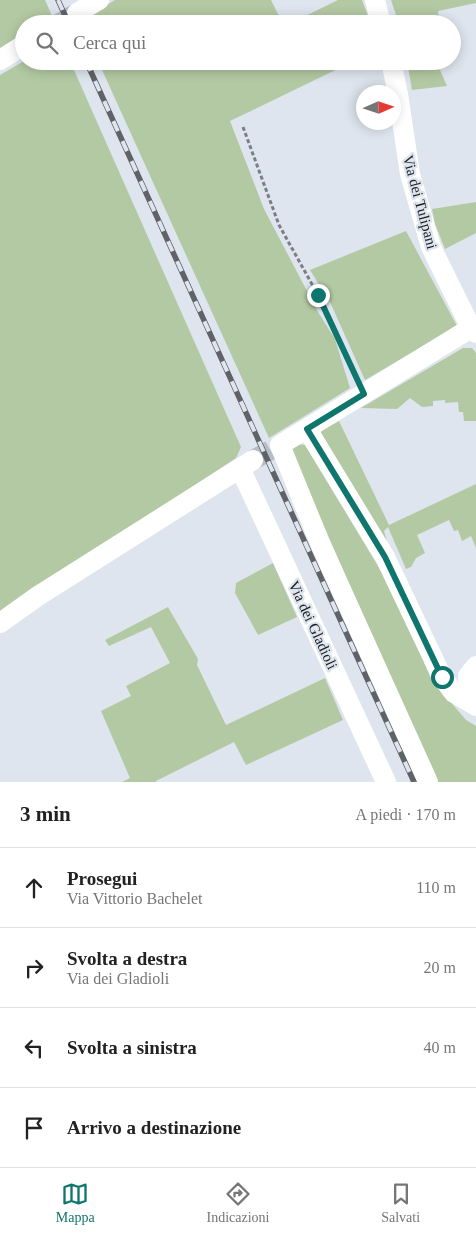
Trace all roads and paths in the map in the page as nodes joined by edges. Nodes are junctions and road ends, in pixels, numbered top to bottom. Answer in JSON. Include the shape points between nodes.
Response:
{"nodes":[{"id":1,"x":100,"y":0,"type":"edge"},
{"id":2,"x":375,"y":0,"type":"edge"},
{"id":3,"x":77,"y":14,"type":"tunnel mouth"},
{"id":4,"x":379,"y":15,"type":"edge"},
{"id":5,"x":15,"y":51,"type":"edge"},
{"id":6,"x":0,"y":60,"type":"edge"},
{"id":7,"x":393,"y":70,"type":"edge"},
{"id":8,"x":243,"y":127,"type":"dead end"},
{"id":9,"x":474,"y":330,"type":"edge"},
{"id":10,"x":364,"y":394,"type":"junction"},
{"id":11,"x":307,"y":429,"type":"junction"},
{"id":12,"x":0,"y":623,"type":"edge"},
{"id":13,"x":476,"y":666,"type":"edge"},
{"id":14,"x":476,"y":706,"type":"edge"},
{"id":15,"x":386,"y":782,"type":"edge"},
{"id":16,"x":428,"y":782,"type":"edge"}],
"edges":[{"from":1,"to":3,"type":"street"},
{"from":2,"to":4,"type":"street"},
{"from":5,"to":6,"type":"street"},
{"from":7,"to":9,"type":"street","name":"Via dei Tulipani","via":[[410,174],[431,248]]},
{"from":8,"to":10,"type":"path","via":[[279,225],[318,295]]},
{"from":9,"to":10,"type":"street"},
{"from":10,"to":11,"type":"street"},
{"from":11,"to":14,"type":"street","via":[[385,557],[442,677],[454,694]]},
{"from":11,"to":16,"type":"street","via":[[280,444],[320,543]]},
{"from":12,"to":15,"type":"street","name":"Via dei Gladioli","via":[[246,464]]},
{"from":13,"to":14,"type":"street","via":[[468,676],[469,694]]}]}
